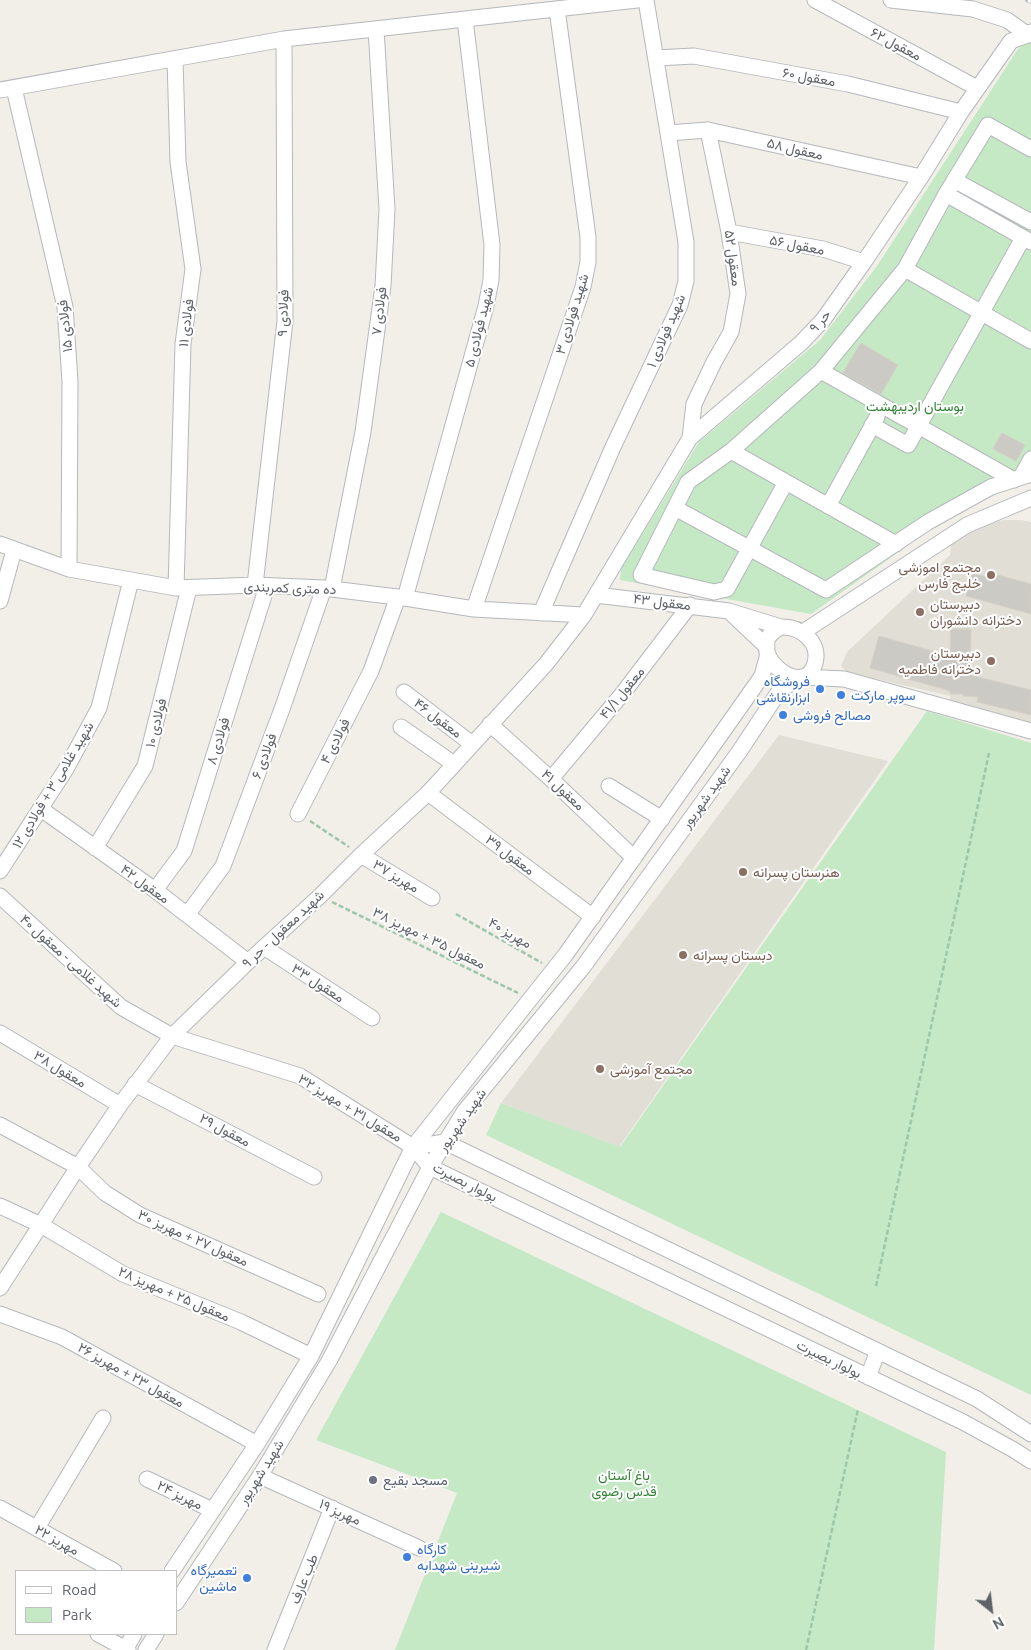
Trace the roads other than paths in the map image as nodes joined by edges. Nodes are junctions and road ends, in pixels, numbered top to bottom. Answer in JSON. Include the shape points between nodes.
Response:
{"nodes":[{"id":1,"x":637,"y":0,"type":"edge"},
{"id":2,"x":646,"y":0,"type":"edge"},
{"id":3,"x":815,"y":0,"type":"edge"},
{"id":4,"x":891,"y":0,"type":"edge"},
{"id":5,"x":557,"y":9,"type":"junction"},
{"id":6,"x":465,"y":19,"type":"junction"},
{"id":7,"x":376,"y":29,"type":"junction"},
{"id":8,"x":1030,"y":34,"type":"edge"},
{"id":9,"x":284,"y":39,"type":"junction"},
{"id":10,"x":656,"y":58,"type":"junction"},
{"id":11,"x":175,"y":59,"type":"junction"},
{"id":12,"x":978,"y":88,"type":"junction"},
{"id":13,"x":7,"y":89,"type":"edge"},
{"id":14,"x":961,"y":112,"type":"junction"},
{"id":15,"x":708,"y":130,"type":"junction"},
{"id":16,"x":668,"y":133,"type":"junction"},
{"id":17,"x":1031,"y":149,"type":"edge"},
{"id":18,"x":921,"y":177,"type":"junction"},
{"id":19,"x":954,"y":180,"type":"junction"},
{"id":20,"x":946,"y":194,"type":"junction"},
{"id":21,"x":1031,"y":222,"type":"edge"},
{"id":22,"x":729,"y":232,"type":"junction"},
{"id":23,"x":1027,"y":240,"type":"edge"},
{"id":24,"x":864,"y":262,"type":"junction"},
{"id":25,"x":905,"y":269,"type":"junction"},
{"id":26,"x":982,"y":313,"type":"junction"},
{"id":27,"x":1031,"y":341,"type":"edge"},
{"id":28,"x":821,"y":372,"type":"junction"},
{"id":29,"x":883,"y":406,"type":"junction"},
{"id":30,"x":872,"y":425,"type":"junction"},
{"id":31,"x":918,"y":426,"type":"junction"},
{"id":32,"x":690,"y":438,"type":"junction"},
{"id":33,"x":731,"y":451,"type":"junction"},
{"id":34,"x":1031,"y":459,"type":"edge"},
{"id":35,"x":1022,"y":477,"type":"edge"},
{"id":36,"x":786,"y":482,"type":"junction"},
{"id":37,"x":1031,"y":498,"type":"edge"},
{"id":38,"x":828,"y":506,"type":"junction"},
{"id":39,"x":675,"y":508,"type":"junction"},
{"id":40,"x":896,"y":544,"type":"junction"},
{"id":41,"x":7,"y":547,"type":"edge"},
{"id":42,"x":749,"y":548,"type":"junction"},
{"id":43,"x":69,"y":569,"type":"junction"},
{"id":44,"x":130,"y":580,"type":"junction"},
{"id":45,"x":261,"y":585,"type":"junction"},
{"id":46,"x":182,"y":588,"type":"junction"},
{"id":47,"x":328,"y":588,"type":"junction"},
{"id":48,"x":596,"y":594,"type":"junction"},
{"id":49,"x":402,"y":597,"type":"junction"},
{"id":50,"x":0,"y":601,"type":"edge"},
{"id":51,"x":690,"y":605,"type":"junction"},
{"id":52,"x":474,"y":609,"type":"junction"},
{"id":53,"x":729,"y":611,"type":"junction"},
{"id":54,"x":541,"y":613,"type":"junction"},
{"id":55,"x":584,"y":615,"type":"junction"},
{"id":56,"x":781,"y":628,"type":"junction"},
{"id":57,"x":803,"y":632,"type":"junction"},
{"id":58,"x":767,"y":650,"type":"junction"},
{"id":59,"x":816,"y":657,"type":"junction"},
{"id":60,"x":802,"y":676,"type":"junction"},
{"id":61,"x":844,"y":679,"type":"junction"},
{"id":62,"x":404,"y":692,"type":"dead end"},
{"id":63,"x":490,"y":724,"type":"junction"},
{"id":64,"x":401,"y":727,"type":"dead end"},
{"id":65,"x":1031,"y":731,"type":"edge"},
{"id":66,"x":472,"y":744,"type":"junction"},
{"id":67,"x":454,"y":764,"type":"junction"},
{"id":68,"x":551,"y":779,"type":"junction"},
{"id":69,"x":609,"y":786,"type":"dead end"},
{"id":70,"x":428,"y":793,"type":"junction"},
{"id":71,"x":41,"y":809,"type":"junction"},
{"id":72,"x":298,"y":814,"type":"road end"},
{"id":73,"x":662,"y":819,"type":"junction"},
{"id":74,"x":95,"y":848,"type":"junction"},
{"id":75,"x":361,"y":855,"type":"junction"},
{"id":76,"x":634,"y":858,"type":"junction"},
{"id":77,"x":0,"y":871,"type":"edge"},
{"id":78,"x":155,"y":890,"type":"junction"},
{"id":79,"x":0,"y":896,"type":"edge"},
{"id":80,"x":432,"y":898,"type":"dead end"},
{"id":81,"x":188,"y":915,"type":"junction"},
{"id":82,"x":593,"y":917,"type":"junction"},
{"id":83,"x":264,"y":947,"type":"junction"},
{"id":84,"x":248,"y":962,"type":"junction"},
{"id":85,"x":372,"y":1018,"type":"dead end"},
{"id":86,"x":0,"y":1033,"type":"edge"},
{"id":87,"x":172,"y":1036,"type":"junction"},
{"id":88,"x":135,"y":1084,"type":"junction"},
{"id":89,"x":120,"y":1104,"type":"junction"},
{"id":90,"x":0,"y":1125,"type":"edge"},
{"id":91,"x":445,"y":1142,"type":"junction"},
{"id":92,"x":413,"y":1147,"type":"junction"},
{"id":93,"x":78,"y":1167,"type":"junction"},
{"id":94,"x":430,"y":1167,"type":"junction"},
{"id":95,"x":314,"y":1177,"type":"dead end"},
{"id":96,"x":0,"y":1206,"type":"edge"},
{"id":97,"x":41,"y":1225,"type":"junction"},
{"id":98,"x":0,"y":1288,"type":"edge"},
{"id":99,"x":318,"y":1294,"type":"dead end"},
{"id":100,"x":0,"y":1314,"type":"edge"},
{"id":101,"x":878,"y":1351,"type":"junction"},
{"id":102,"x":311,"y":1356,"type":"junction"},
{"id":103,"x":868,"y":1377,"type":"junction"},
{"id":104,"x":103,"y":1418,"type":"dead end"},
{"id":105,"x":1031,"y":1434,"type":"edge"},
{"id":106,"x":257,"y":1444,"type":"junction"},
{"id":107,"x":1031,"y":1461,"type":"edge"},
{"id":108,"x":260,"y":1476,"type":"junction"},
{"id":109,"x":147,"y":1479,"type":"dead end"},
{"id":110,"x":0,"y":1508,"type":"edge"},
{"id":111,"x":332,"y":1508,"type":"junction"},
{"id":112,"x":212,"y":1510,"type":"junction"},
{"id":113,"x":37,"y":1528,"type":"junction"},
{"id":114,"x":419,"y":1548,"type":"dead end"},
{"id":115,"x":112,"y":1570,"type":"edge"},
{"id":116,"x":173,"y":1570,"type":"edge"},
{"id":117,"x":178,"y":1600,"type":"edge"},
{"id":118,"x":100,"y":1635,"type":"edge"},
{"id":119,"x":134,"y":1635,"type":"edge"},
{"id":120,"x":155,"y":1635,"type":"edge"},
{"id":121,"x":126,"y":1650,"type":"edge"},
{"id":122,"x":146,"y":1650,"type":"edge"},
{"id":123,"x":276,"y":1650,"type":"edge"}],
"edges":[{"from":1,"to":5,"type":"street"},
{"from":2,"to":10,"type":"street","name":"شهید فولادی ۱"},
{"from":3,"to":12,"type":"street","name":"معقول ۶۲"},
{"from":4,"to":8,"type":"street","via":[[973,9],[1007,20]]},
{"from":5,"to":6,"type":"street"},
{"from":5,"to":52,"type":"street","name":"شهید فولادی ۳","via":[[588,237],[588,262],[583,287]]},
{"from":6,"to":7,"type":"street"},
{"from":6,"to":49,"type":"street","name":"شهید فولادی ۵","via":[[492,245],[491,280]]},
{"from":7,"to":9,"type":"street"},
{"from":7,"to":47,"type":"street","name":"فولادی ۷","via":[[387,209],[383,286],[363,432]]},
{"from":8,"to":12,"type":"street","name":"حر ۹","via":[[1011,41]]},
{"from":9,"to":11,"type":"street"},
{"from":9,"to":45,"type":"street","name":"فولادی ۹","via":[[285,321]]},
{"from":10,"to":14,"type":"street","name":"معقول ۶۰","via":[[694,56],[848,84]]},
{"from":10,"to":16,"type":"street","name":"شهید فولادی ۱"},
{"from":11,"to":13,"type":"street"},
{"from":11,"to":46,"type":"street","name":"فولادی ۱۱","via":[[178,162],[193,269],[183,344]]},
{"from":12,"to":14,"type":"street","name":"حر ۹"},
{"from":13,"to":43,"type":"street","name":"فولادی ۱۵","via":[[65,307],[70,381]]},
{"from":14,"to":18,"type":"street","name":"حر ۹"},
{"from":15,"to":16,"type":"street","name":"معقول ۵۸"},
{"from":15,"to":18,"type":"street","name":"معقول ۵۸"},
{"from":15,"to":22,"type":"street","name":"معقول ۵۲"},
{"from":16,"to":54,"type":"street","name":"شهید فولادی ۱","via":[[686,242],[686,281],[680,306],[613,446]]},
{"from":17,"to":19,"type":"street","via":[[988,125]]},
{"from":18,"to":24,"type":"street","name":"حر ۹"},
{"from":19,"to":20,"type":"street"},
{"from":19,"to":21,"type":"street"},
{"from":20,"to":23,"type":"street"},
{"from":20,"to":25,"type":"street"},
{"from":22,"to":24,"type":"street","name":"معقول ۵۶","via":[[823,250]]},
{"from":22,"to":32,"type":"street","name":"معقول ۵۲","via":[[738,294],[731,332],[694,404]]},
{"from":23,"to":26,"type":"street"},
{"from":24,"to":32,"type":"street","name":"حر ۹","via":[[823,320],[801,343]]},
{"from":25,"to":26,"type":"street"},
{"from":25,"to":28,"type":"street"},
{"from":26,"to":27,"type":"street"},
{"from":26,"to":31,"type":"street"},
{"from":28,"to":29,"type":"street"},
{"from":28,"to":33,"type":"street"},
{"from":29,"to":30,"type":"street"},
{"from":29,"to":31,"type":"street"},
{"from":30,"to":31,"type":"street","via":[[908,445]]},
{"from":30,"to":38,"type":"street"},
{"from":31,"to":35,"type":"street"},
{"from":32,"to":48,"type":"street","name":"حر ۹"},
{"from":33,"to":36,"type":"street"},
{"from":33,"to":39,"type":"street","via":[[688,482]]},
{"from":34,"to":35,"type":"street"},
{"from":35,"to":40,"type":"street","via":[[991,487]]},
{"from":36,"to":38,"type":"street"},
{"from":36,"to":42,"type":"street"},
{"from":37,"to":57,"type":"street","via":[[967,525]]},
{"from":38,"to":40,"type":"street"},
{"from":39,"to":42,"type":"street"},
{"from":39,"to":42,"type":"street","via":[[641,575],[714,592],[727,588]]},
{"from":40,"to":42,"type":"street","via":[[826,590]]},
{"from":41,"to":43,"type":"street","name":"ده متری کمربندی"},
{"from":41,"to":50,"type":"street"},
{"from":43,"to":44,"type":"street","name":"ده متری کمربندی"},
{"from":44,"to":46,"type":"street","name":"ده متری کمربندی"},
{"from":44,"to":71,"type":"street","name":"شهید غلامی ۳ + فولادی ۱۲","via":[[99,708]]},
{"from":45,"to":46,"type":"street","name":"ده متری کمربندی"},
{"from":45,"to":47,"type":"street","name":"ده متری کمربندی"},
{"from":45,"to":78,"type":"street","name":"فولادی ۸","via":[[184,851]]},
{"from":46,"to":74,"type":"street","name":"فولادی ۱۰","via":[[145,766]]},
{"from":47,"to":49,"type":"street","name":"ده متری کمربندی"},
{"from":47,"to":81,"type":"street","name":"فولادی ۶","via":[[223,866]]},
{"from":48,"to":51,"type":"street","name":"معقول ۴۳"},
{"from":48,"to":55,"type":"street","name":"شهید معقول - حر ۹"},
{"from":49,"to":52,"type":"street","name":"ده متری کمربندی"},
{"from":49,"to":72,"type":"street","name":"فولادی ۴","via":[[371,671]]},
{"from":51,"to":53,"type":"street","name":"معقول ۴۳"},
{"from":51,"to":68,"type":"street","name":"معقول ۴۱/۱","via":[[624,693]]},
{"from":52,"to":54,"type":"street","name":"ده متری کمربندی"},
{"from":53,"to":56,"type":"street","name":"معقول ۴۳"},
{"from":53,"to":58,"type":"street"},
{"from":54,"to":55,"type":"street","name":"ده متری کمربندی"},
{"from":55,"to":63,"type":"street","name":"شهید معقول - حر ۹","via":[[546,664]]},
{"from":56,"to":57,"type":"street"},
{"from":56,"to":58,"type":"street","via":[[768,638]]},
{"from":57,"to":59,"type":"street","via":[[813,643]]},
{"from":58,"to":60,"type":"street","via":[[770,661],[780,672]]},
{"from":58,"to":73,"type":"street","name":"شهید شهریور","via":[[762,676]]},
{"from":59,"to":60,"type":"street","via":[[810,673]]},
{"from":59,"to":61,"type":"street"},
{"from":60,"to":61,"type":"street"},
{"from":60,"to":91,"type":"street","name":"شهید شهریور","via":[[780,690],[739,752],[583,967],[464,1112]]},
{"from":61,"to":65,"type":"street"},
{"from":62,"to":66,"type":"street","name":"معقول ۴۶"},
{"from":63,"to":66,"type":"street","name":"شهید معقول - حر ۹"},
{"from":63,"to":68,"type":"street","name":"معقول ۴۱"},
{"from":64,"to":67,"type":"street"},
{"from":66,"to":67,"type":"street","name":"شهید معقول - حر ۹"},
{"from":67,"to":70,"type":"street","name":"شهید معقول - حر ۹"},
{"from":68,"to":76,"type":"street","name":"معقول ۴۱"},
{"from":69,"to":73,"type":"street"},
{"from":70,"to":75,"type":"street","name":"شهید معقول - حر ۹"},
{"from":70,"to":82,"type":"street","name":"معقول ۳۹"},
{"from":71,"to":74,"type":"street","name":"معقول ۴۲"},
{"from":71,"to":77,"type":"street","name":"شهید غلامی ۳ + فولادی ۱۲"},
{"from":73,"to":76,"type":"street","name":"شهید شهریور"},
{"from":74,"to":78,"type":"street","name":"معقول ۴۲"},
{"from":75,"to":80,"type":"street","name":"مهریز ۳۷"},
{"from":75,"to":83,"type":"street","name":"شهید معقول - حر ۹"},
{"from":76,"to":82,"type":"street","name":"شهید شهریور"},
{"from":78,"to":81,"type":"street","name":"معقول ۴۲"},
{"from":79,"to":87,"type":"street","name":"شهید غلامی - معقول ۴۰","via":[[121,1008]]},
{"from":81,"to":84,"type":"street","name":"معقول ۴۲"},
{"from":82,"to":92,"type":"street","name":"شهید شهریور"},
{"from":83,"to":84,"type":"street","name":"شهید معقول - حر ۹"},
{"from":83,"to":85,"type":"street","name":"معقول ۳۳"},
{"from":84,"to":87,"type":"street","name":"شهید معقول - حر ۹"},
{"from":86,"to":89,"type":"street","name":"معقول ۳۸"},
{"from":87,"to":88,"type":"street","name":"شهید معقول - حر ۹"},
{"from":87,"to":92,"type":"street","name":"معقول ۳۱ + مهریز ۳۲","via":[[300,1076]]},
{"from":88,"to":89,"type":"street","name":"شهید معقول - حر ۹"},
{"from":88,"to":95,"type":"street","name":"معقول ۲۹"},
{"from":89,"to":93,"type":"street","name":"شهید معقول - حر ۹"},
{"from":90,"to":93,"type":"street","name":"معقول ۲۷ + مهریز ۳۰"},
{"from":91,"to":92,"type":"street","name":"بولوار بصیرت"},
{"from":91,"to":94,"type":"street","name":"شهید شهریور"},
{"from":91,"to":101,"type":"street","name":"بولوار بصیرت"},
{"from":92,"to":94,"type":"street","name":"بولوار بصیرت"},
{"from":92,"to":102,"type":"street","name":"شهید شهریور"},
{"from":93,"to":97,"type":"street","name":"شهید معقول - حر ۹"},
{"from":93,"to":99,"type":"street","name":"معقول ۲۷ + مهریز ۳۰","via":[[105,1193],[140,1215]]},
{"from":94,"to":103,"type":"street","name":"بولوار بصیرت"},
{"from":94,"to":108,"type":"street","name":"شهید شهریور","via":[[329,1361]]},
{"from":96,"to":97,"type":"street","name":"معقول ۲۵ + مهریز ۲۸"},
{"from":97,"to":98,"type":"street","name":"شهید معقول - حر ۹"},
{"from":97,"to":102,"type":"street","name":"معقول ۲۵ + مهریز ۲۸","via":[[123,1274],[241,1322]]},
{"from":100,"to":106,"type":"street","name":"معقول ۲۳ + مهریز ۲۶","via":[[62,1337]]},
{"from":101,"to":103,"type":"street"},
{"from":101,"to":105,"type":"street","name":"بولوار بصیرت","via":[[977,1399]]},
{"from":102,"to":106,"type":"street","name":"شهید شهریور"},
{"from":103,"to":107,"type":"street","name":"بولوار بصیرت","via":[[963,1422]]},
{"from":104,"to":113,"type":"street"},
{"from":106,"to":112,"type":"street","name":"شهید شهریور"},
{"from":108,"to":111,"type":"street","name":"مهریز ۱۹"},
{"from":108,"to":117,"type":"street","name":"شهید شهریور"},
{"from":109,"to":112,"type":"street","name":"مهریز ۲۴"},
{"from":110,"to":113,"type":"street","name":"مهریز ۲۲"},
{"from":111,"to":114,"type":"street","name":"مهریز ۱۹"},
{"from":111,"to":123,"type":"street","name":"طب عارف"},
{"from":112,"to":116,"type":"street","name":"شهید شهریور"},
{"from":113,"to":115,"type":"street","name":"مهریز ۲۲"},
{"from":118,"to":121,"type":"street"},
{"from":119,"to":121,"type":"street"},
{"from":120,"to":122,"type":"street"}]}
